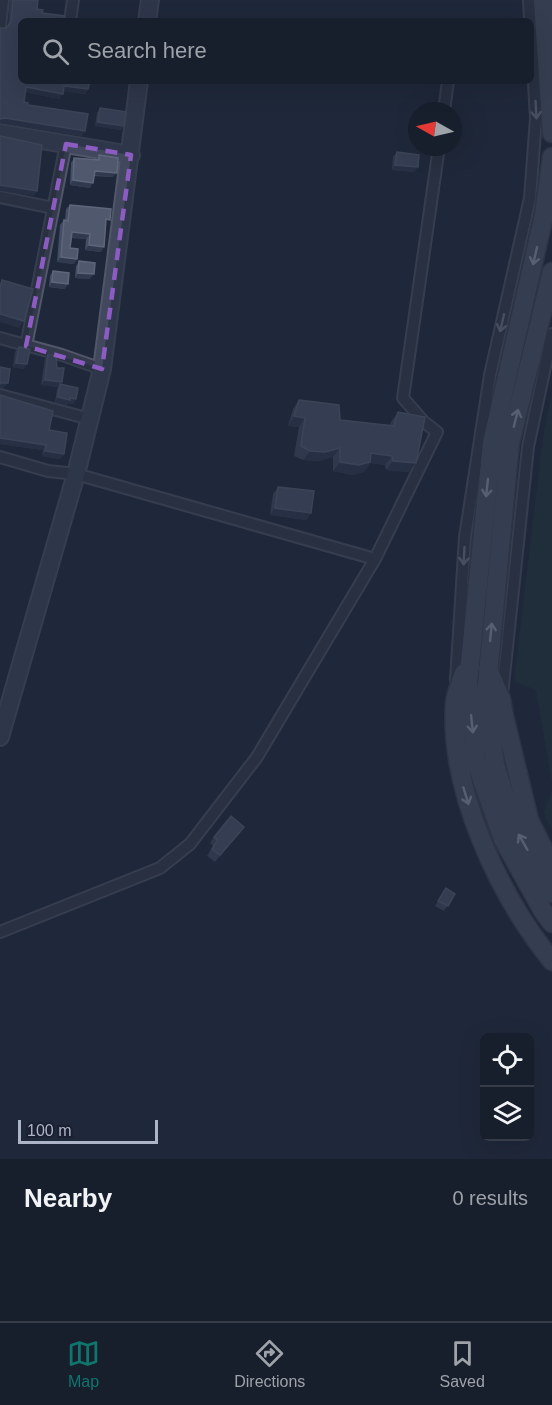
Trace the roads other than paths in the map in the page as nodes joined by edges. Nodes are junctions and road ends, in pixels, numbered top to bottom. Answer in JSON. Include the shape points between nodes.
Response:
{"nodes":[{"id":1,"x":3,"y":0,"type":"edge"},
{"id":2,"x":73,"y":0,"type":"edge"},
{"id":3,"x":150,"y":0,"type":"edge"},
{"id":4,"x":529,"y":0,"type":"edge"},
{"id":5,"x":543,"y":0,"type":"edge"},
{"id":6,"x":70,"y":18,"type":"edge"},
{"id":7,"x":147,"y":18,"type":"edge"},
{"id":8,"x":530,"y":18,"type":"edge"},
{"id":9,"x":0,"y":26,"type":"edge"},
{"id":10,"x":534,"y":83,"type":"edge"},
{"id":11,"x":139,"y":84,"type":"edge"},
{"id":12,"x":448,"y":84,"type":"edge"},
{"id":13,"x":445,"y":102,"type":"edge"},
{"id":14,"x":0,"y":133,"type":"edge"},
{"id":15,"x":552,"y":133,"type":"edge"},
{"id":16,"x":66,"y":144,"type":"junction"},
{"id":17,"x":131,"y":155,"type":"junction"},
{"id":18,"x":438,"y":156,"type":"edge"},
{"id":19,"x":552,"y":157,"type":"edge"},
{"id":20,"x":0,"y":197,"type":"edge"},
{"id":21,"x":53,"y":208,"type":"junction"},
{"id":22,"x":552,"y":272,"type":"edge"},
{"id":23,"x":552,"y":334,"type":"edge"},
{"id":24,"x":0,"y":338,"type":"edge"},
{"id":25,"x":27,"y":346,"type":"junction"},
{"id":26,"x":102,"y":369,"type":"junction"},
{"id":27,"x":0,"y":395,"type":"edge"},
{"id":28,"x":90,"y":419,"type":"junction"},
{"id":29,"x":0,"y":457,"type":"edge"},
{"id":30,"x":76,"y":474,"type":"junction"},
{"id":31,"x":375,"y":559,"type":"junction"},
{"id":32,"x":470,"y":657,"type":"junction"},
{"id":33,"x":487,"y":667,"type":"junction"},
{"id":34,"x":501,"y":699,"type":"junction"},
{"id":35,"x":455,"y":701,"type":"junction"},
{"id":36,"x":0,"y":736,"type":"edge"},
{"id":37,"x":552,"y":866,"type":"edge"},
{"id":38,"x":552,"y":893,"type":"edge"},
{"id":39,"x":552,"y":922,"type":"edge"},
{"id":40,"x":0,"y":932,"type":"edge"},
{"id":41,"x":552,"y":961,"type":"edge"}],
"edges":[{"from":1,"to":9,"type":"street"},
{"from":2,"to":6,"type":"street"},
{"from":3,"to":7,"type":"street"},
{"from":4,"to":8,"type":"street"},
{"from":5,"to":15,"type":"main road"},
{"from":10,"to":35,"type":"street","one_way":true,"via":[[536,118],[530,198],[490,375],[465,537]]},
{"from":11,"to":17,"type":"street"},
{"from":12,"to":13,"type":"street"},
{"from":14,"to":16,"type":"street"},
{"from":16,"to":17,"type":"street"},
{"from":16,"to":21,"type":"street"},
{"from":17,"to":26,"type":"street"},
{"from":18,"to":31,"type":"street","via":[[403,398],[437,432]]},
{"from":19,"to":32,"type":"main road","one_way":true,"via":[[544,215],[492,442]]},
{"from":20,"to":21,"type":"street"},
{"from":21,"to":25,"type":"street"},
{"from":33,"to":22,"type":"main road","one_way":true,"via":[[510,443]]},
{"from":23,"to":34,"type":"street","via":[[528,447]]},
{"from":24,"to":25,"type":"street"},
{"from":25,"to":26,"type":"street"},
{"from":26,"to":28,"type":"street"},
{"from":27,"to":28,"type":"street"},
{"from":28,"to":30,"type":"street"},
{"from":29,"to":30,"type":"street","via":[[48,471]]},
{"from":30,"to":31,"type":"street"},
{"from":30,"to":36,"type":"street"},
{"from":31,"to":40,"type":"street","via":[[257,757],[190,844],[160,868]]},
{"from":32,"to":35,"type":"main road"},
{"from":32,"to":39,"type":"main road","one_way":true,"via":[[468,683],[476,762],[503,839]]},
{"from":33,"to":34,"type":"main road"},
{"from":38,"to":33,"type":"main road","one_way":true,"via":[[514,826],[495,765],[486,695]]},
{"from":34,"to":37,"type":"main road","via":[[529,820]]},
{"from":35,"to":41,"type":"main road","one_way":true,"via":[[462,780],[479,837],[518,912]]}]}
